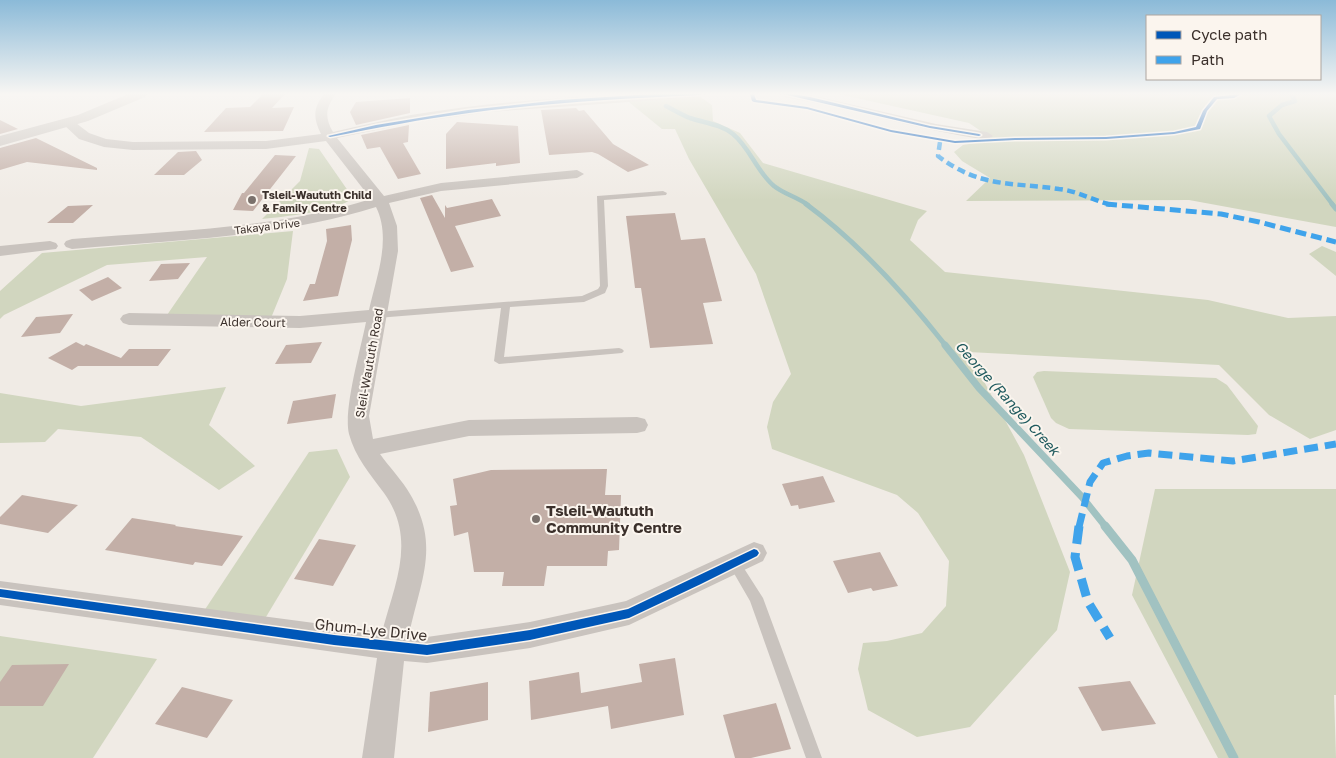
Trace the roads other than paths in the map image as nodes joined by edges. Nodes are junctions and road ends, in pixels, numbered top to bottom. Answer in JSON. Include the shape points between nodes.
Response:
{"nodes":[{"id":1,"x":43,"y":129,"type":"edge"},
{"id":2,"x":76,"y":129,"type":"edge"},
{"id":3,"x":326,"y":129,"type":"edge"},
{"id":4,"x":362,"y":129,"type":"edge"},
{"id":5,"x":919,"y":129,"type":"edge"},
{"id":6,"x":330,"y":136,"type":"junction"},
{"id":7,"x":987,"y":136,"type":"dead end"},
{"id":8,"x":0,"y":140,"type":"edge"},
{"id":9,"x":577,"y":174,"type":"dead end"},
{"id":10,"x":664,"y":193,"type":"dead end"},
{"id":11,"x":380,"y":201,"type":"junction"},
{"id":12,"x":72,"y":244,"type":"dead end"},
{"id":13,"x":50,"y":246,"type":"dead end"},
{"id":14,"x":0,"y":251,"type":"edge"},
{"id":15,"x":506,"y":305,"type":"junction"},
{"id":16,"x":377,"y":315,"type":"junction"},
{"id":17,"x":129,"y":319,"type":"dead end"},
{"id":18,"x":619,"y":351,"type":"dead end"},
{"id":19,"x":637,"y":425,"type":"dead end"},
{"id":20,"x":365,"y":449,"type":"junction"},
{"id":21,"x":744,"y":558,"type":"joint"},
{"id":22,"x":0,"y":593,"type":"edge"},
{"id":23,"x":393,"y":645,"type":"junction"},
{"id":24,"x":378,"y":758,"type":"edge"},
{"id":25,"x":814,"y":758,"type":"edge"}],
"edges":[{"from":1,"to":8,"type":"street"},
{"from":2,"to":6,"type":"street","via":[[104,143],[133,146],[289,144]]},
{"from":3,"to":6,"type":"street","name":"Sleil-Waututh Road"},
{"from":4,"to":6,"type":"street"},
{"from":5,"to":7,"type":"street","via":[[942,136]]},
{"from":6,"to":11,"type":"street","name":"Sleil-Waututh Road"},
{"from":9,"to":11,"type":"street","name":"Takaya Drive","via":[[465,184]]},
{"from":10,"to":15,"type":"lane","via":[[600,198],[602,291],[584,299]]},
{"from":11,"to":12,"type":"street","name":"Takaya Drive","via":[[339,214],[270,227]]},
{"from":11,"to":16,"type":"street","name":"Sleil-Waututh Road","via":[[388,220],[390,237]]},
{"from":13,"to":14,"type":"street"},
{"from":15,"to":16,"type":"lane"},
{"from":15,"to":18,"type":"lane","via":[[499,361]]},
{"from":16,"to":17,"type":"street","name":"Alder Court","via":[[291,322]]},
{"from":16,"to":20,"type":"street","name":"Sleil-Waututh Road","via":[[358,416],[360,438]]},
{"from":19,"to":20,"type":"street","via":[[469,428]]},
{"from":20,"to":23,"type":"street","name":"Sleil-Waututh Road","via":[[382,476],[398,493],[414,530],[414,556]]},
{"from":21,"to":23,"type":"street","name":"Ghum-Lye Drive","via":[[629,613],[530,635],[426,650]]},
{"from":21,"to":25,"type":"lane"},
{"from":22,"to":23,"type":"street","name":"Ghum-Lye Drive","via":[[334,640]]},
{"from":23,"to":24,"type":"street","name":"Sleil-Waututh Road"}]}
